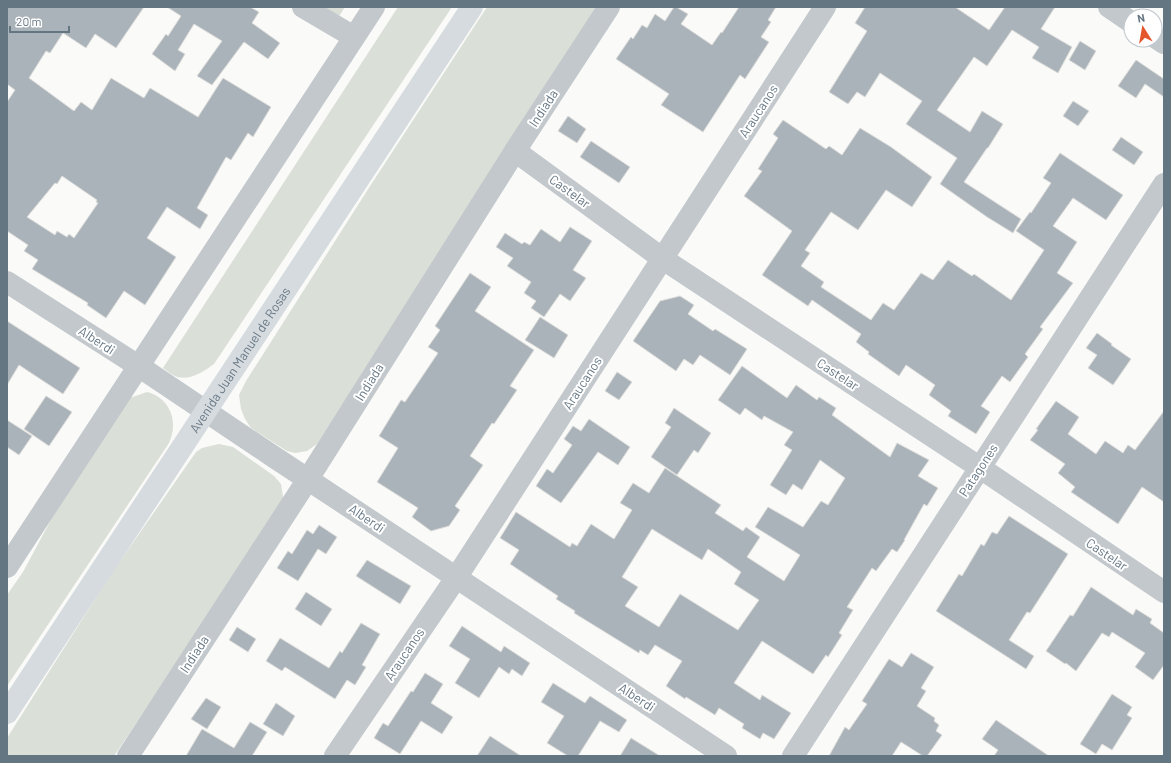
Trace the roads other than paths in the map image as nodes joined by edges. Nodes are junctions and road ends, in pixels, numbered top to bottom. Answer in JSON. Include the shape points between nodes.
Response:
{"nodes":[{"id":1,"x":303,"y":7,"type":"edge"},
{"id":2,"x":374,"y":7,"type":"edge"},
{"id":3,"x":472,"y":7,"type":"edge"},
{"id":4,"x":609,"y":7,"type":"edge"},
{"id":5,"x":825,"y":7,"type":"edge"},
{"id":6,"x":1109,"y":7,"type":"edge"},
{"id":7,"x":1123,"y":17,"type":"edge"},
{"id":8,"x":354,"y":37,"type":"junction"},
{"id":9,"x":515,"y":151,"type":"junction"},
{"id":10,"x":1164,"y":184,"type":"edge"},
{"id":11,"x":663,"y":259,"type":"junction"},
{"id":12,"x":7,"y":282,"type":"edge"},
{"id":13,"x":140,"y":367,"type":"junction"},
{"id":14,"x":206,"y":412,"type":"junction"},
{"id":15,"x":979,"y":467,"type":"junction"},
{"id":16,"x":308,"y":479,"type":"junction"},
{"id":17,"x":7,"y":567,"type":"edge"},
{"id":18,"x":456,"y":578,"type":"junction"},
{"id":19,"x":1164,"y":592,"type":"edge"},
{"id":20,"x":7,"y":713,"type":"edge"},
{"id":21,"x":128,"y":756,"type":"edge"},
{"id":22,"x":335,"y":756,"type":"edge"},
{"id":23,"x":726,"y":756,"type":"edge"},
{"id":24,"x":793,"y":756,"type":"edge"}],
"edges":[{"from":1,"to":8,"type":"street"},
{"from":2,"to":8,"type":"street"},
{"from":3,"to":14,"type":"main road","name":"Avenida Juan Manuel de Rosas"},
{"from":4,"to":9,"type":"street","name":"Indiada"},
{"from":5,"to":11,"type":"street","name":"Araucanos"},
{"from":6,"to":7,"type":"street"},
{"from":8,"to":13,"type":"street"},
{"from":9,"to":11,"type":"street","name":"Castelar"},
{"from":9,"to":16,"type":"street","name":"Indiada"},
{"from":10,"to":15,"type":"street","name":"Patagones"},
{"from":11,"to":15,"type":"street","name":"Castelar"},
{"from":11,"to":18,"type":"street","name":"Araucanos"},
{"from":12,"to":13,"type":"street","name":"Alberdi"},
{"from":13,"to":14,"type":"street","name":"Alberdi"},
{"from":13,"to":17,"type":"street"},
{"from":14,"to":16,"type":"street","name":"Alberdi"},
{"from":14,"to":20,"type":"main road","name":"Avenida Juan Manuel de Rosas"},
{"from":15,"to":19,"type":"street","name":"Castelar"},
{"from":15,"to":24,"type":"street","name":"Patagones"},
{"from":16,"to":18,"type":"street","name":"Alberdi"},
{"from":16,"to":21,"type":"street","name":"Indiada"},
{"from":18,"to":22,"type":"street","name":"Araucanos"},
{"from":18,"to":23,"type":"street","name":"Alberdi"}]}
